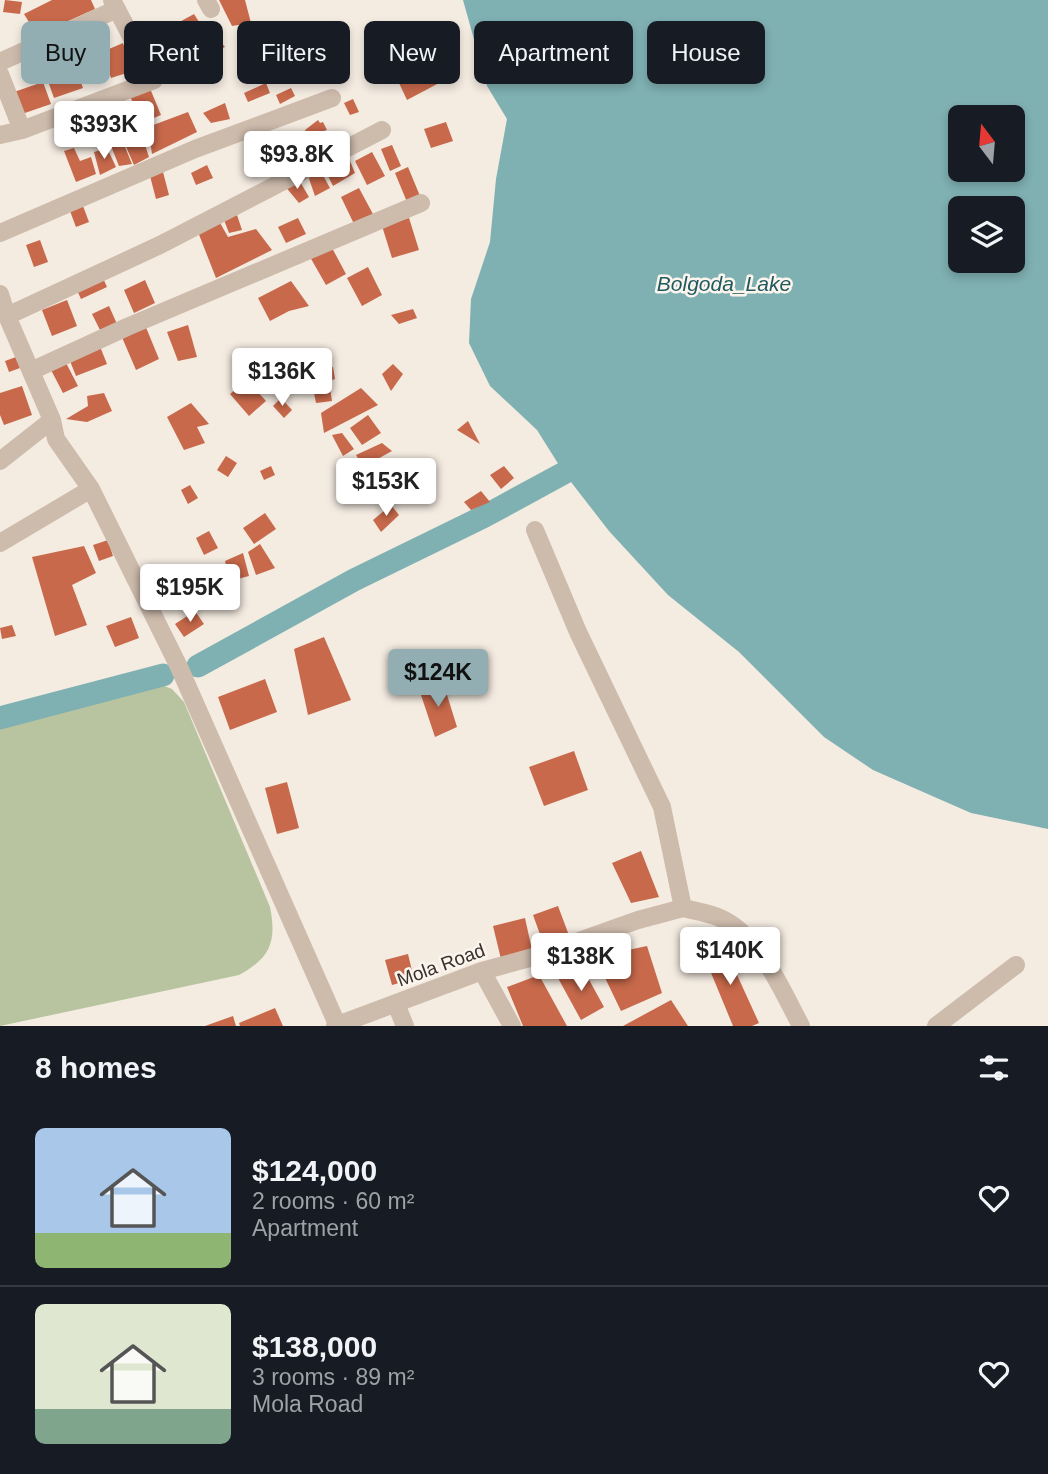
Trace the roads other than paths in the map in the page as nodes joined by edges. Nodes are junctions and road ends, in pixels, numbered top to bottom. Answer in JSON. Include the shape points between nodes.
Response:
{"nodes":[{"id":1,"x":114,"y":4,"type":"edge"},
{"id":2,"x":0,"y":62,"type":"edge"},
{"id":3,"x":0,"y":74,"type":"edge"},
{"id":4,"x":332,"y":98,"type":"dead end"},
{"id":5,"x":22,"y":130,"type":"junction"},
{"id":6,"x":382,"y":130,"type":"dead end"},
{"id":7,"x":0,"y":135,"type":"edge"},
{"id":8,"x":421,"y":203,"type":"dead end"},
{"id":9,"x":0,"y":233,"type":"edge"},
{"id":10,"x":0,"y":294,"type":"edge"},
{"id":11,"x":7,"y":316,"type":"junction"},
{"id":12,"x":31,"y":371,"type":"junction"},
{"id":13,"x":51,"y":420,"type":"junction"},
{"id":14,"x":0,"y":461,"type":"edge"},
{"id":15,"x":91,"y":489,"type":"junction"},
{"id":16,"x":535,"y":530,"type":"dead end"},
{"id":17,"x":0,"y":543,"type":"edge"},
{"id":18,"x":683,"y":908,"type":"junction"},
{"id":19,"x":1016,"y":965,"type":"dead end"},
{"id":20,"x":482,"y":971,"type":"junction"},
{"id":21,"x":396,"y":1003,"type":"junction"},
{"id":22,"x":336,"y":1025,"type":"edge"},
{"id":23,"x":405,"y":1026,"type":"edge"},
{"id":24,"x":512,"y":1026,"type":"edge"},
{"id":25,"x":801,"y":1026,"type":"edge"},
{"id":26,"x":936,"y":1026,"type":"edge"}],
"edges":[{"from":1,"to":2,"type":"street"},
{"from":1,"to":5,"type":"street","via":[[154,80]]},
{"from":3,"to":5,"type":"street"},
{"from":4,"to":9,"type":"street","via":[[195,149]]},
{"from":5,"to":7,"type":"street"},
{"from":6,"to":11,"type":"street","via":[[160,245]]},
{"from":8,"to":12,"type":"street"},
{"from":10,"to":11,"type":"street"},
{"from":11,"to":12,"type":"street"},
{"from":12,"to":13,"type":"street"},
{"from":13,"to":14,"type":"street"},
{"from":13,"to":15,"type":"street","via":[[56,439]]},
{"from":15,"to":17,"type":"street"},
{"from":15,"to":22,"type":"street","via":[[179,667]]},
{"from":16,"to":18,"type":"street","via":[[662,807]]},
{"from":18,"to":20,"type":"street","name":"Mola Road"},
{"from":18,"to":25,"type":"street","via":[[721,918],[750,940]]},
{"from":19,"to":26,"type":"street"},
{"from":20,"to":21,"type":"street","name":"Mola Road"},
{"from":20,"to":24,"type":"street"},
{"from":21,"to":22,"type":"street","name":"Mola Road"},
{"from":21,"to":23,"type":"street"}]}
